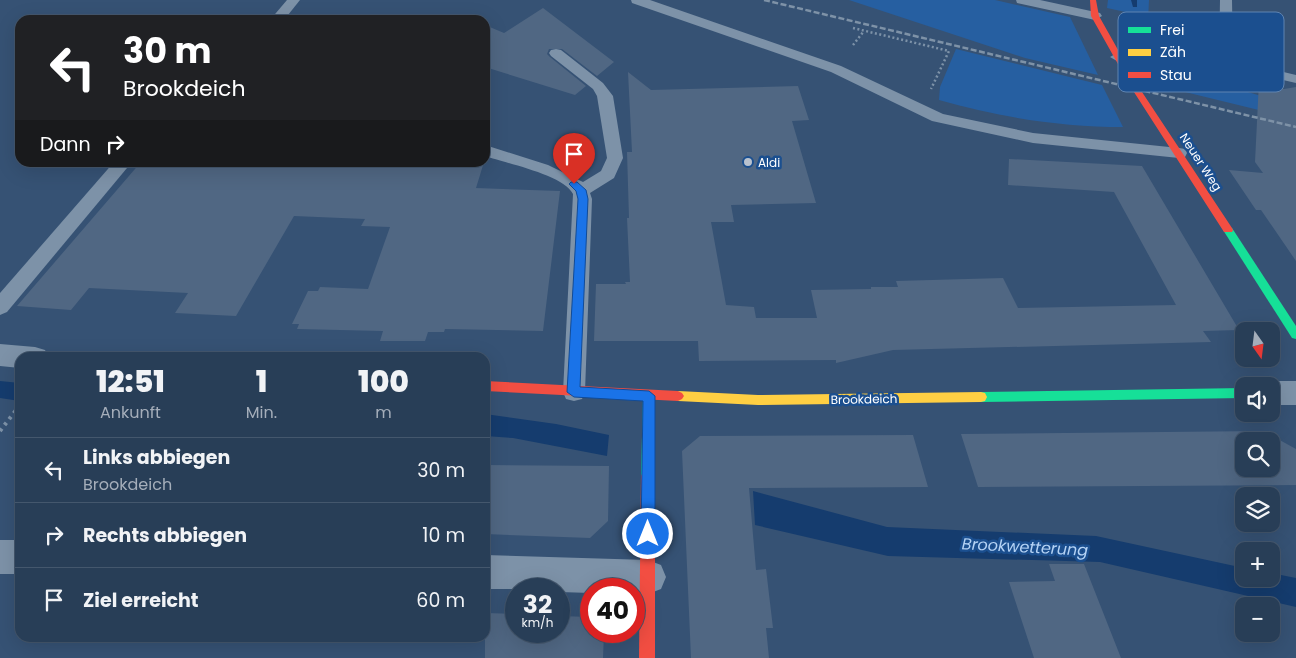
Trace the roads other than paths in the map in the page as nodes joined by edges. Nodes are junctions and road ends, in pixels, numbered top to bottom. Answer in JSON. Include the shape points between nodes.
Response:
{"nodes":[{"id":1,"x":294,"y":0,"type":"edge"},
{"id":2,"x":638,"y":0,"type":"edge"},
{"id":3,"x":1022,"y":0,"type":"edge"},
{"id":4,"x":1093,"y":0,"type":"edge"},
{"id":5,"x":281,"y":15,"type":"edge"},
{"id":6,"x":1095,"y":16,"type":"junction"},
{"id":7,"x":556,"y":53,"type":"dead end"},
{"id":8,"x":1117,"y":57,"type":"edge"},
{"id":9,"x":1140,"y":92,"type":"edge"},
{"id":10,"x":490,"y":152,"type":"edge"},
{"id":11,"x":1179,"y":153,"type":"junction"},
{"id":12,"x":120,"y":167,"type":"edge"},
{"id":13,"x":581,"y":190,"type":"junction"},
{"id":14,"x":0,"y":307,"type":"edge"},
{"id":15,"x":1292,"y":323,"type":"edge"},
{"id":16,"x":0,"y":355,"type":"edge"},
{"id":17,"x":15,"y":356,"type":"edge"},
{"id":18,"x":490,"y":386,"type":"edge"},
{"id":19,"x":574,"y":392,"type":"junction"},
{"id":20,"x":1235,"y":393,"type":"edge"},
{"id":21,"x":1280,"y":393,"type":"edge"},
{"id":22,"x":1296,"y":393,"type":"edge"},
{"id":23,"x":649,"y":396,"type":"junction"},
{"id":24,"x":0,"y":557,"type":"edge"},
{"id":25,"x":15,"y":557,"type":"edge"},
{"id":26,"x":490,"y":572,"type":"edge"},
{"id":27,"x":648,"y":577,"type":"junction"},
{"id":28,"x":647,"y":658,"type":"edge"}],
"edges":[{"from":1,"to":5,"type":"lane"},
{"from":2,"to":11,"type":"lane","via":[[836,69],[938,118],[1033,138]]},
{"from":3,"to":6,"type":"lane"},
{"from":4,"to":6,"type":"street","name":"Neuer Weg"},
{"from":6,"to":8,"type":"street","name":"Neuer Weg"},
{"from":7,"to":13,"type":"lane","via":[[598,86],[605,96],[614,158],[608,174]]},
{"from":9,"to":11,"type":"street","name":"Neuer Weg"},
{"from":10,"to":13,"type":"lane","via":[[560,177]]},
{"from":11,"to":15,"type":"street","name":"Neuer Weg"},
{"from":12,"to":14,"type":"lane"},
{"from":13,"to":19,"type":"lane"},
{"from":16,"to":17,"type":"street"},
{"from":18,"to":19,"type":"street","name":"Brookdeich"},
{"from":19,"to":23,"type":"street","name":"Brookdeich"},
{"from":20,"to":23,"type":"street","name":"Brookdeich","via":[[758,400]]},
{"from":21,"to":22,"type":"street"},
{"from":23,"to":27,"type":"street"},
{"from":24,"to":25,"type":"street"},
{"from":26,"to":27,"type":"street"},
{"from":27,"to":28,"type":"street"}]}
